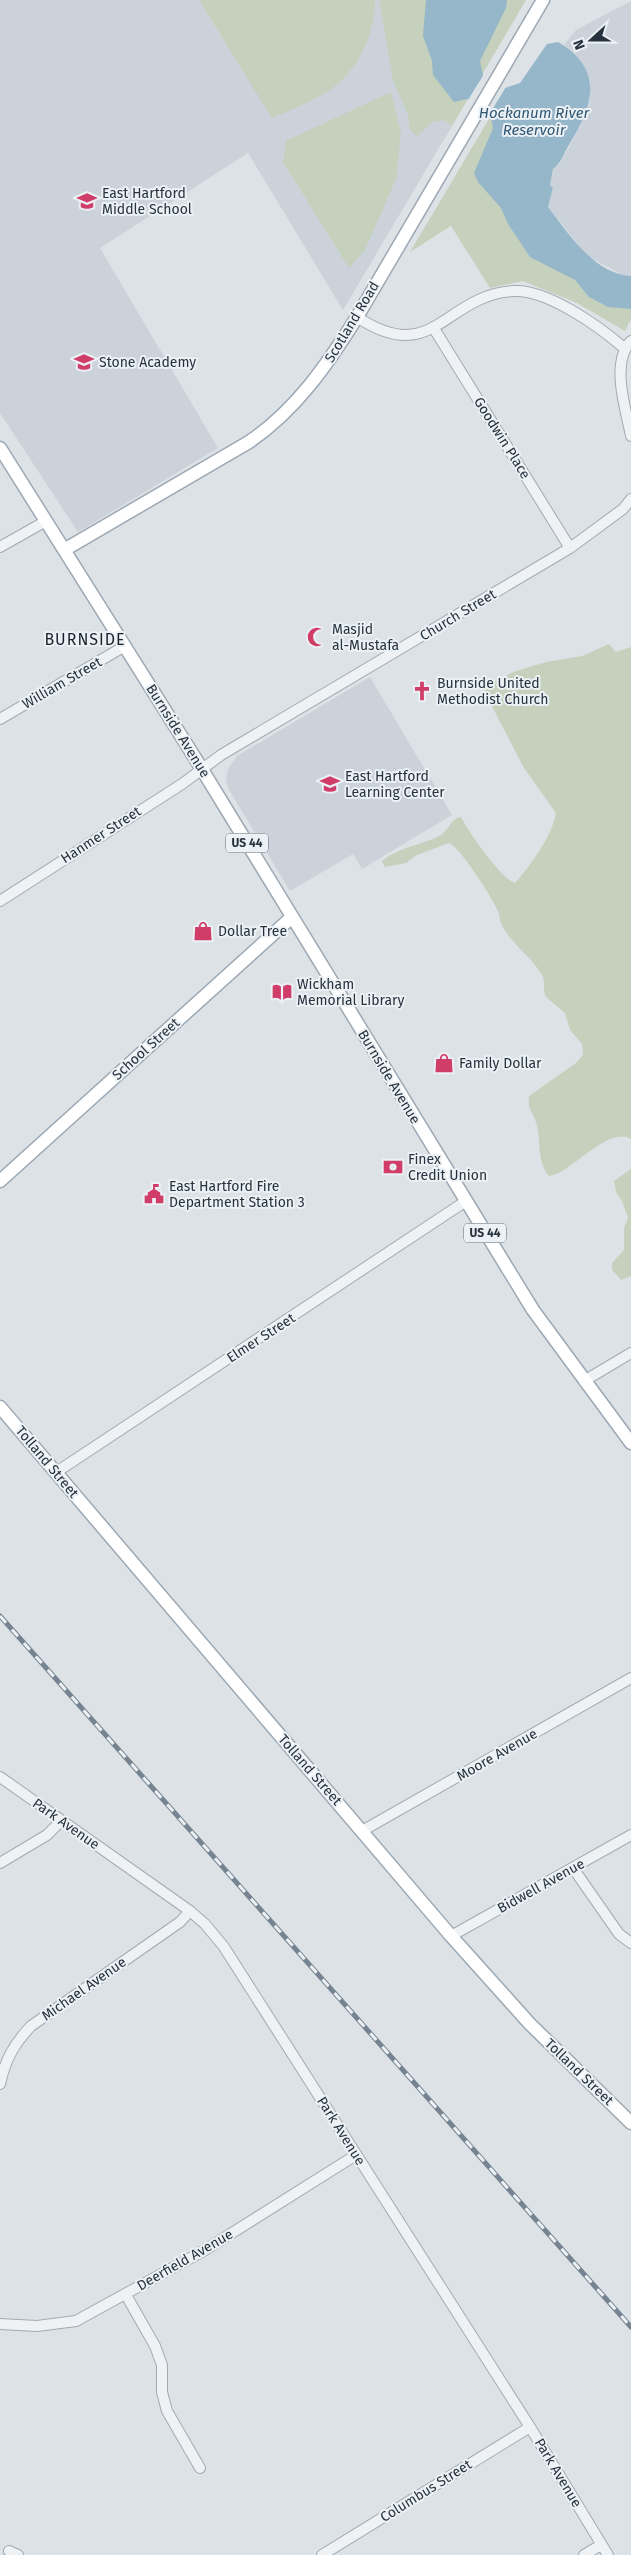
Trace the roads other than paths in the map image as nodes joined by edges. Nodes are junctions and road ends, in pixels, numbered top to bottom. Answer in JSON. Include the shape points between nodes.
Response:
{"nodes":[{"id":1,"x":543,"y":0,"type":"edge"},
{"id":2,"x":357,"y":317,"type":"junction"},
{"id":3,"x":433,"y":328,"type":"junction"},
{"id":4,"x":628,"y":344,"type":"edge"},
{"id":5,"x":631,"y":436,"type":"edge"},
{"id":6,"x":0,"y":448,"type":"edge"},
{"id":7,"x":631,"y":499,"type":"edge"},
{"id":8,"x":46,"y":521,"type":"junction"},
{"id":9,"x":0,"y":547,"type":"edge"},
{"id":10,"x":570,"y":548,"type":"junction"},
{"id":11,"x":64,"y":550,"type":"junction"},
{"id":12,"x":125,"y":646,"type":"junction"},
{"id":13,"x":0,"y":719,"type":"edge"},
{"id":14,"x":202,"y":769,"type":"junction"},
{"id":15,"x":0,"y":901,"type":"edge"},
{"id":16,"x":292,"y":917,"type":"junction"},
{"id":17,"x":0,"y":1181,"type":"edge"},
{"id":18,"x":466,"y":1201,"type":"junction"},
{"id":19,"x":631,"y":1353,"type":"edge"},
{"id":20,"x":584,"y":1381,"type":"junction"},
{"id":21,"x":0,"y":1407,"type":"edge"},
{"id":22,"x":631,"y":1443,"type":"edge"},
{"id":23,"x":55,"y":1473,"type":"junction"},
{"id":24,"x":631,"y":1678,"type":"edge"},
{"id":25,"x":0,"y":1777,"type":"edge"},
{"id":26,"x":61,"y":1820,"type":"junction"},
{"id":27,"x":362,"y":1831,"type":"junction"},
{"id":28,"x":631,"y":1835,"type":"edge"},
{"id":29,"x":0,"y":1863,"type":"edge"},
{"id":30,"x":574,"y":1868,"type":"junction"},
{"id":31,"x":190,"y":1911,"type":"junction"},
{"id":32,"x":452,"y":1936,"type":"junction"},
{"id":33,"x":631,"y":1943,"type":"edge"},
{"id":34,"x":0,"y":2084,"type":"edge"},
{"id":35,"x":631,"y":2123,"type":"edge"},
{"id":36,"x":356,"y":2155,"type":"junction"},
{"id":37,"x":126,"y":2295,"type":"junction"},
{"id":38,"x":0,"y":2324,"type":"edge"},
{"id":39,"x":530,"y":2427,"type":"junction"},
{"id":40,"x":200,"y":2468,"type":"dead end"},
{"id":41,"x":601,"y":2545,"type":"junction"},
{"id":42,"x":322,"y":2555,"type":"edge"},
{"id":43,"x":584,"y":2555,"type":"edge"},
{"id":44,"x":608,"y":2555,"type":"edge"}],
"edges":[{"from":1,"to":2,"type":"main road","name":"Scotland Road"},
{"from":2,"to":3,"type":"street","via":[[377,330],[399,336]]},
{"from":2,"to":11,"type":"main road","name":"Scotland Road","via":[[330,361],[301,397],[268,429]]},
{"from":3,"to":4,"type":"street","via":[[490,295],[515,291],[533,293]]},
{"from":3,"to":10,"type":"street","name":"Goodwin Place"},
{"from":4,"to":5,"type":"street","via":[[621,371]]},
{"from":6,"to":8,"type":"main road","name":"Burnside Avenue","number":"US 44"},
{"from":7,"to":10,"type":"street","name":"Church Street","via":[[617,514]]},
{"from":8,"to":9,"type":"street"},
{"from":8,"to":11,"type":"main road","name":"Burnside Avenue","number":"US 44"},
{"from":10,"to":14,"type":"street","name":"Church Street"},
{"from":11,"to":12,"type":"main road","name":"Burnside Avenue","number":"US 44"},
{"from":12,"to":13,"type":"street","name":"William Street"},
{"from":12,"to":14,"type":"main road","name":"Burnside Avenue","number":"US 44"},
{"from":14,"to":15,"type":"street","name":"Hanmer Street"},
{"from":14,"to":16,"type":"main road","name":"Burnside Avenue","number":"US 44"},
{"from":16,"to":17,"type":"main road","name":"School Street"},
{"from":16,"to":18,"type":"main road","name":"Burnside Avenue","number":"US 44"},
{"from":18,"to":20,"type":"main road","name":"Burnside Avenue","number":"US 44","via":[[533,1310]]},
{"from":18,"to":23,"type":"street","name":"Elmer Street"},
{"from":19,"to":20,"type":"street"},
{"from":20,"to":22,"type":"main road","name":"Burnside Avenue","number":"US 44"},
{"from":21,"to":23,"type":"main road","name":"Tolland Street"},
{"from":23,"to":27,"type":"main road","name":"Tolland Street"},
{"from":24,"to":27,"type":"street","name":"Moore Avenue"},
{"from":25,"to":26,"type":"street","name":"Park Avenue"},
{"from":26,"to":29,"type":"street","via":[[46,1835]]},
{"from":26,"to":31,"type":"street","name":"Park Avenue"},
{"from":27,"to":32,"type":"main road","name":"Tolland Street"},
{"from":28,"to":30,"type":"street","name":"Bidwell Avenue"},
{"from":30,"to":32,"type":"street","name":"Bidwell Avenue"},
{"from":30,"to":33,"type":"street","via":[[618,1934]]},
{"from":31,"to":34,"type":"street","name":"Michael Avenue","via":[[180,1922],[31,2026],[16,2043],[4,2065]]},
{"from":31,"to":36,"type":"street","name":"Park Avenue","via":[[224,1947]]},
{"from":32,"to":35,"type":"main road","name":"Tolland Street","via":[[529,2023]]},
{"from":36,"to":37,"type":"street","name":"Deerfield Avenue"},
{"from":36,"to":39,"type":"street","name":"Park Avenue"},
{"from":37,"to":38,"type":"street","name":"Deerfield Avenue","via":[[76,2321],[37,2326]]},
{"from":37,"to":40,"type":"street","via":[[162,2365],[162,2392],[167,2411]]},
{"from":39,"to":41,"type":"street","name":"Park Avenue"},
{"from":39,"to":42,"type":"street","name":"Columbus Street"},
{"from":41,"to":43,"type":"street"},
{"from":41,"to":44,"type":"street","name":"Park Avenue"}]}
